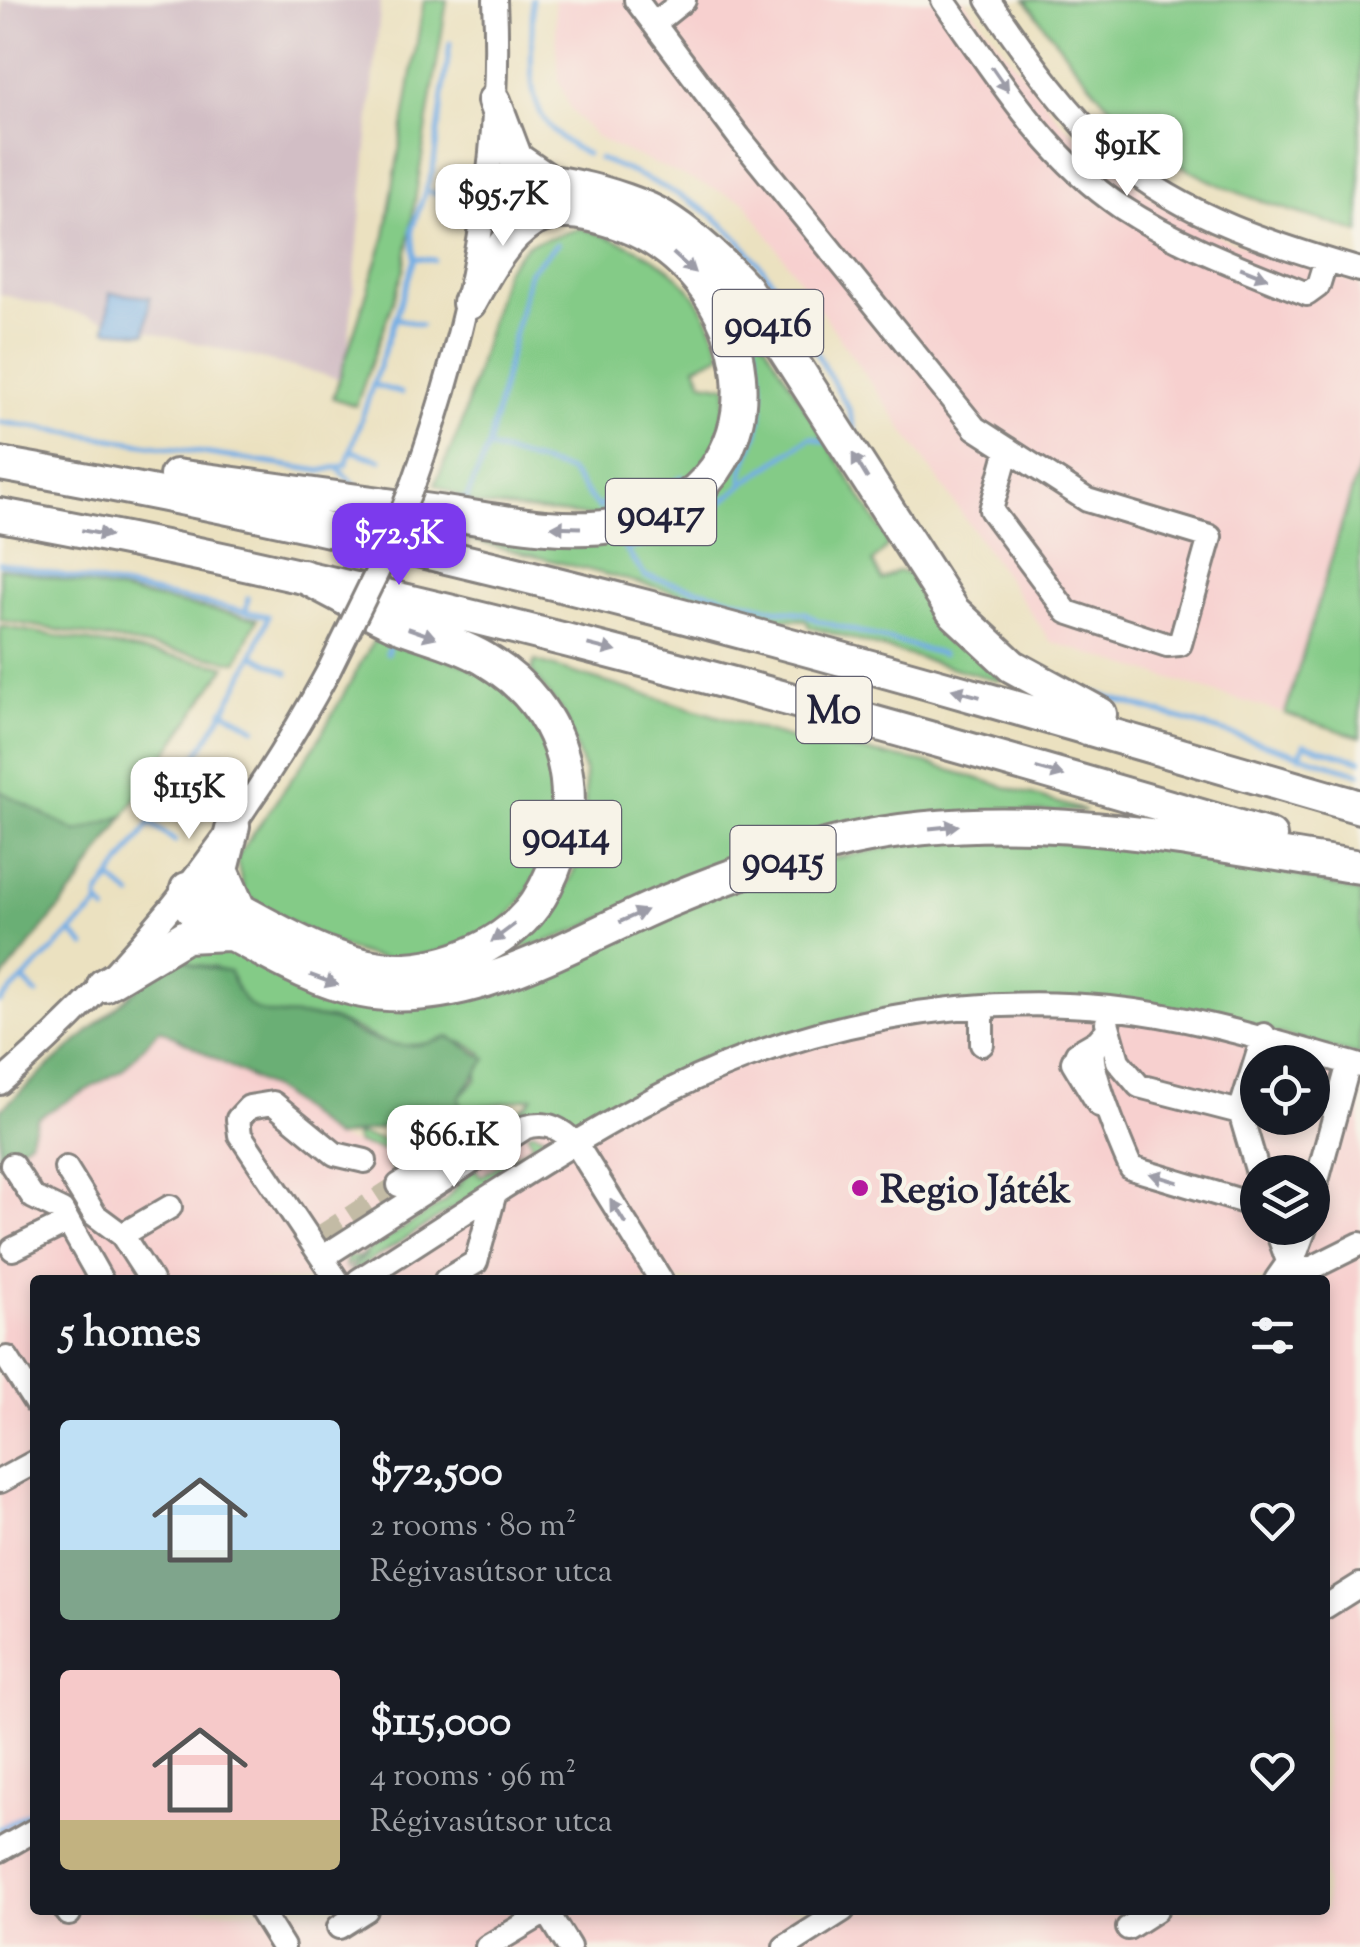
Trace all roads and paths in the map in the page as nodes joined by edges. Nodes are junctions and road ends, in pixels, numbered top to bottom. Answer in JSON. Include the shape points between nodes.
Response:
{"nodes":[{"id":1,"x":495,"y":0,"type":"edge"},
{"id":2,"x":636,"y":0,"type":"edge"},
{"id":3,"x":684,"y":0,"type":"edge"},
{"id":4,"x":944,"y":0,"type":"edge"},
{"id":5,"x":988,"y":0,"type":"edge"},
{"id":6,"x":654,"y":24,"type":"junction"},
{"id":7,"x":494,"y":101,"type":"junction"},
{"id":8,"x":485,"y":187,"type":"junction"},
{"id":9,"x":555,"y":196,"type":"junction"},
{"id":10,"x":1326,"y":260,"type":"junction"},
{"id":11,"x":1360,"y":270,"type":"edge"},
{"id":12,"x":469,"y":303,"type":"junction"},
{"id":13,"x":1008,"y":449,"type":"junction"},
{"id":14,"x":0,"y":464,"type":"edge"},
{"id":15,"x":98,"y":481,"type":"junction"},
{"id":16,"x":0,"y":515,"type":"edge"},
{"id":17,"x":303,"y":576,"type":"junction"},
{"id":18,"x":1294,"y":788,"type":"junction"},
{"id":19,"x":1360,"y":806,"type":"edge"},
{"id":20,"x":233,"y":826,"type":"junction"},
{"id":21,"x":1360,"y":865,"type":"edge"},
{"id":22,"x":186,"y":889,"type":"junction"},
{"id":23,"x":238,"y":923,"type":"junction"},
{"id":24,"x":104,"y":986,"type":"junction"},
{"id":25,"x":982,"y":1007,"type":"junction"},
{"id":26,"x":1109,"y":1008,"type":"junction"},
{"id":27,"x":1264,"y":1036,"type":"junction"},
{"id":28,"x":1101,"y":1037,"type":"junction"},
{"id":29,"x":982,"y":1044,"type":"dead end"},
{"id":30,"x":1261,"y":1045,"type":"edge"},
{"id":31,"x":1354,"y":1065,"type":"edge"},
{"id":32,"x":0,"y":1083,"type":"edge"},
{"id":33,"x":1240,"y":1112,"type":"edge"},
{"id":34,"x":526,"y":1127,"type":"junction"},
{"id":35,"x":576,"y":1144,"type":"junction"},
{"id":36,"x":1326,"y":1155,"type":"edge"},
{"id":37,"x":365,"y":1161,"type":"dead end"},
{"id":38,"x":12,"y":1165,"type":"dead end"},
{"id":39,"x":66,"y":1168,"type":"dead end"},
{"id":40,"x":400,"y":1186,"type":"tunnel mouth"},
{"id":41,"x":494,"y":1196,"type":"junction"},
{"id":42,"x":1240,"y":1201,"type":"edge"},
{"id":43,"x":170,"y":1207,"type":"dead end"},
{"id":44,"x":68,"y":1222,"type":"junction"},
{"id":45,"x":122,"y":1235,"type":"junction"},
{"id":46,"x":1360,"y":1244,"type":"edge"},
{"id":47,"x":1278,"y":1245,"type":"edge"},
{"id":48,"x":1296,"y":1245,"type":"edge"},
{"id":49,"x":13,"y":1250,"type":"dead end"},
{"id":50,"x":325,"y":1257,"type":"edge"},
{"id":51,"x":1282,"y":1272,"type":"edge"},
{"id":52,"x":98,"y":1275,"type":"edge"},
{"id":53,"x":148,"y":1275,"type":"edge"},
{"id":54,"x":368,"y":1275,"type":"edge"},
{"id":55,"x":454,"y":1275,"type":"edge"},
{"id":56,"x":658,"y":1275,"type":"edge"},
{"id":57,"x":7,"y":1358,"type":"dead end"},
{"id":58,"x":30,"y":1399,"type":"edge"},
{"id":59,"x":30,"y":1465,"type":"edge"},
{"id":60,"x":0,"y":1481,"type":"edge"},
{"id":61,"x":1360,"y":1585,"type":"edge"},
{"id":62,"x":1330,"y":1604,"type":"edge"},
{"id":63,"x":30,"y":1841,"type":"edge"},
{"id":64,"x":0,"y":1850,"type":"edge"},
{"id":65,"x":263,"y":1915,"type":"edge"},
{"id":66,"x":358,"y":1915,"type":"edge"},
{"id":67,"x":539,"y":1915,"type":"edge"},
{"id":68,"x":550,"y":1915,"type":"edge"},
{"id":69,"x":1161,"y":1915,"type":"edge"},
{"id":70,"x":812,"y":1918,"type":"edge"},
{"id":71,"x":339,"y":1926,"type":"dead end"},
{"id":72,"x":1128,"y":1928,"type":"dead end"},
{"id":73,"x":283,"y":1947,"type":"edge"},
{"id":74,"x":486,"y":1947,"type":"edge"},
{"id":75,"x":569,"y":1947,"type":"edge"},
{"id":76,"x":785,"y":1947,"type":"edge"}],
"edges":[{"from":1,"to":7,"type":"street"},
{"from":2,"to":6,"type":"street"},
{"from":3,"to":6,"type":"street"},
{"from":4,"to":10,"type":"street","one_way":true,"via":[[1024,114],[1118,205],[1215,258],[1307,294],[1318,286]]},
{"from":5,"to":10,"type":"street","via":[[1035,68],[1119,160],[1203,214]]},
{"from":6,"to":13,"type":"street","via":[[974,428]]},
{"from":7,"to":8,"type":"street"},
{"from":7,"to":9,"type":"highway","number":"90416","via":[[516,159]]},
{"from":8,"to":9,"type":"highway","number":"90416","via":[[511,179]]},
{"from":8,"to":12,"type":"street"},
{"from":9,"to":12,"type":"highway","via":[[512,238]]},
{"from":9,"to":15,"type":"highway","number":"90417","one_way":true,"via":[[654,239],[696,273],[728,324],[740,370],[737,420],[716,467],[672,507],[617,525],[575,528],[141,472]]},
{"from":18,"to":9,"type":"highway","number":"90416","one_way":true,"via":[[1106,717],[1012,666],[953,611],[928,577],[822,404],[735,277],[707,248],[660,214]]},
{"from":10,"to":11,"type":"street"},
{"from":12,"to":20,"type":"street","bridge":true,"via":[[448,389],[379,568],[329,670]]},
{"from":13,"to":13,"type":"street","via":[[1088,500],[1210,538],[1180,644],[1097,623],[1058,604],[991,510]]},
{"from":14,"to":15,"type":"highway","number":"M0"},
{"from":18,"to":15,"type":"highway","number":"M0","one_way":true,"via":[[776,640],[290,519]]},
{"from":16,"to":17,"type":"highway","number":"M0","one_way":true},
{"from":17,"to":21,"type":"highway","number":"M0","one_way":true,"via":[[766,690]]},
{"from":17,"to":23,"type":"highway","number":"90414","one_way":true,"via":[[392,622],[484,658],[517,682],[561,748],[568,778],[566,839],[541,896],[520,920],[497,940],[433,966],[378,968]]},
{"from":18,"to":19,"type":"highway","number":"M0"},
{"from":20,"to":22,"type":"street"},
{"from":20,"to":23,"type":"highway","via":[[222,870]]},
{"from":23,"to":21,"type":"highway","number":"90415","one_way":true,"via":[[332,983],[366,992],[424,993],[506,972],[726,877],[897,833],[998,824],[1117,830]]},
{"from":22,"to":23,"type":"highway","number":"90415","via":[[198,915]]},
{"from":22,"to":24,"type":"street"},
{"from":23,"to":24,"type":"highway","number":"90415","via":[[186,936]]},
{"from":24,"to":32,"type":"street"},
{"from":25,"to":26,"type":"street"},
{"from":25,"to":29,"type":"street"},
{"from":25,"to":35,"type":"street","via":[[887,1019],[746,1058],[671,1090]]},
{"from":26,"to":27,"type":"street"},
{"from":26,"to":28,"type":"street"},
{"from":27,"to":30,"type":"street"},
{"from":27,"to":31,"type":"street"},
{"from":28,"to":33,"type":"street","via":[[1139,1086]]},
{"from":42,"to":28,"type":"street","one_way":true,"via":[[1131,1168],[1109,1121],[1092,1056]]},
{"from":31,"to":36,"type":"street"},
{"from":34,"to":35,"type":"street","via":[[554,1126]]},
{"from":34,"to":40,"type":"street","via":[[439,1160]]},
{"from":34,"to":50,"type":"street","via":[[463,1165],[445,1192]]},
{"from":35,"to":41,"type":"street"},
{"from":56,"to":35,"type":"street","one_way":true},
{"from":37,"to":50,"type":"street","via":[[335,1154],[272,1103],[242,1113],[240,1135]]},
{"from":38,"to":44,"type":"street","via":[[26,1190]]},
{"from":39,"to":45,"type":"street","via":[[95,1215]]},
{"from":41,"to":54,"type":"street"},
{"from":41,"to":55,"type":"street","via":[[476,1262]]},
{"from":43,"to":45,"type":"street"},
{"from":44,"to":49,"type":"street"},
{"from":44,"to":52,"type":"street"},
{"from":45,"to":53,"type":"street"},
{"from":46,"to":51,"type":"street","via":[[1310,1269]]},
{"from":47,"to":51,"type":"street"},
{"from":48,"to":51,"type":"street"},
{"from":57,"to":58,"type":"street"},
{"from":59,"to":60,"type":"street"},
{"from":61,"to":62,"type":"street"},
{"from":63,"to":64,"type":"street"},
{"from":65,"to":73,"type":"street"},
{"from":66,"to":71,"type":"street"},
{"from":67,"to":74,"type":"street"},
{"from":68,"to":75,"type":"street"},
{"from":69,"to":72,"type":"street"},
{"from":70,"to":76,"type":"street"}]}
